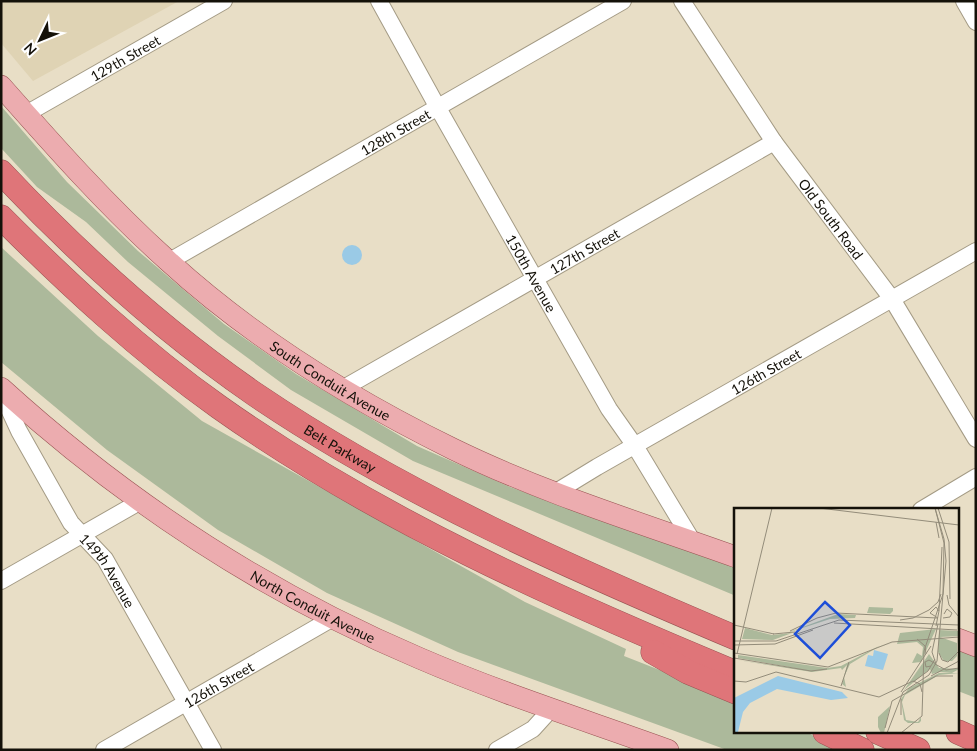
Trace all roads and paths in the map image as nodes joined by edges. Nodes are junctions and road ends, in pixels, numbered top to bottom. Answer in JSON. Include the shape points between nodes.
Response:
{"nodes":[{"id":1,"x":224,"y":1,"type":"edge"},
{"id":2,"x":379,"y":1,"type":"edge"},
{"id":3,"x":623,"y":1,"type":"edge"},
{"id":4,"x":682,"y":1,"type":"edge"},
{"id":5,"x":964,"y":1,"type":"edge"},
{"id":6,"x":976,"y":22,"type":"edge"},
{"id":7,"x":1,"y":86,"type":"edge"},
{"id":8,"x":438,"y":108,"type":"junction"},
{"id":9,"x":26,"y":114,"type":"junction"},
{"id":10,"x":774,"y":142,"type":"junction"},
{"id":11,"x":1,"y":172,"type":"edge"},
{"id":12,"x":1,"y":216,"type":"edge"},
{"id":13,"x":976,"y":251,"type":"edge"},
{"id":14,"x":168,"y":262,"type":"junction"},
{"id":15,"x":535,"y":279,"type":"junction"},
{"id":16,"x":892,"y":299,"type":"junction"},
{"id":17,"x":342,"y":388,"type":"junction"},
{"id":18,"x":1,"y":390,"type":"edge"},
{"id":19,"x":976,"y":439,"type":"edge"},
{"id":20,"x":635,"y":446,"type":"junction"},
{"id":21,"x":976,"y":477,"type":"edge"},
{"id":22,"x":556,"y":492,"type":"junction"},
{"id":23,"x":141,"y":501,"type":"junction"},
{"id":24,"x":923,"y":508,"type":"edge"},
{"id":25,"x":83,"y":536,"type":"junction"},
{"id":26,"x":693,"y":542,"type":"junction"},
{"id":27,"x":734,"y":556,"type":"edge"},
{"id":28,"x":526,"y":580,"type":"junction"},
{"id":29,"x":1,"y":581,"type":"edge"},
{"id":30,"x":334,"y":618,"type":"junction"},
{"id":31,"x":734,"y":637,"type":"edge"},
{"id":32,"x":960,"y":640,"type":"edge"},
{"id":33,"x":976,"y":646,"type":"edge"},
{"id":34,"x":734,"y":672,"type":"edge"},
{"id":35,"x":734,"y":691,"type":"edge"},
{"id":36,"x":187,"y":703,"type":"junction"},
{"id":37,"x":552,"y":708,"type":"junction"},
{"id":38,"x":960,"y":733,"type":"edge"},
{"id":39,"x":828,"y":734,"type":"edge"},
{"id":40,"x":882,"y":734,"type":"edge"},
{"id":41,"x":976,"y":740,"type":"edge"},
{"id":42,"x":104,"y":750,"type":"edge"},
{"id":43,"x":213,"y":750,"type":"edge"},
{"id":44,"x":497,"y":750,"type":"edge"},
{"id":45,"x":668,"y":750,"type":"edge"},
{"id":46,"x":862,"y":750,"type":"edge"},
{"id":47,"x":918,"y":750,"type":"edge"}],
"edges":[{"from":1,"to":9,"type":"street","name":"129th Street"},
{"from":2,"to":8,"type":"street","name":"150th Avenue"},
{"from":3,"to":8,"type":"street","name":"128th Street"},
{"from":4,"to":10,"type":"street","name":"Old South Road"},
{"from":5,"to":6,"type":"street"},
{"from":7,"to":9,"type":"main road","name":"South Conduit Avenue"},
{"from":8,"to":14,"type":"street","name":"128th Street"},
{"from":8,"to":15,"type":"street","name":"150th Avenue"},
{"from":9,"to":14,"type":"main road","name":"South Conduit Avenue","via":[[99,195]]},
{"from":10,"to":15,"type":"street","name":"127th Street"},
{"from":10,"to":16,"type":"street","name":"Old South Road"},
{"from":11,"to":31,"type":"highway","name":"Belt Parkway","via":[[136,303],[214,365],[283,413],[370,465],[473,520],[584,573]]},
{"from":12,"to":28,"type":"highway","via":[[122,331],[218,406],[354,492]]},
{"from":13,"to":16,"type":"street","name":"126th Street"},
{"from":14,"to":17,"type":"main road","name":"South Conduit Avenue","via":[[237,318]]},
{"from":15,"to":17,"type":"street","name":"127th Street"},
{"from":15,"to":20,"type":"street","name":"150th Avenue","via":[[609,409]]},
{"from":16,"to":19,"type":"street","name":"Old South Road"},
{"from":16,"to":20,"type":"street","name":"126th Street"},
{"from":17,"to":22,"type":"main road","name":"South Conduit Avenue","via":[[454,449]]},
{"from":18,"to":23,"type":"main road","name":"North Conduit Avenue"},
{"from":18,"to":25,"type":"street","name":"149th Avenue","via":[[19,431],[71,524]]},
{"from":20,"to":22,"type":"street","name":"126th Street"},
{"from":20,"to":26,"type":"street","name":"150th Avenue"},
{"from":21,"to":24,"type":"street"},
{"from":22,"to":26,"type":"main road","name":"South Conduit Avenue"},
{"from":23,"to":25,"type":"street"},
{"from":23,"to":30,"type":"main road","name":"North Conduit Avenue","via":[[233,562]]},
{"from":25,"to":29,"type":"street"},
{"from":25,"to":36,"type":"street","name":"149th Avenue","via":[[105,559]]},
{"from":26,"to":27,"type":"main road","name":"South Conduit Avenue"},
{"from":28,"to":34,"type":"highway"},
{"from":28,"to":35,"type":"highway","via":[[688,672]]},
{"from":30,"to":36,"type":"street","name":"126th Street"},
{"from":30,"to":37,"type":"main road","name":"North Conduit Avenue","via":[[420,659]]},
{"from":32,"to":33,"type":"main road"},
{"from":36,"to":42,"type":"street","name":"126th Street"},
{"from":36,"to":43,"type":"street","name":"149th Avenue"},
{"from":37,"to":44,"type":"street","via":[[533,729]]},
{"from":37,"to":45,"type":"main road","name":"North Conduit Avenue"},
{"from":38,"to":41,"type":"highway"},
{"from":39,"to":46,"type":"highway"},
{"from":40,"to":47,"type":"highway"}]}
